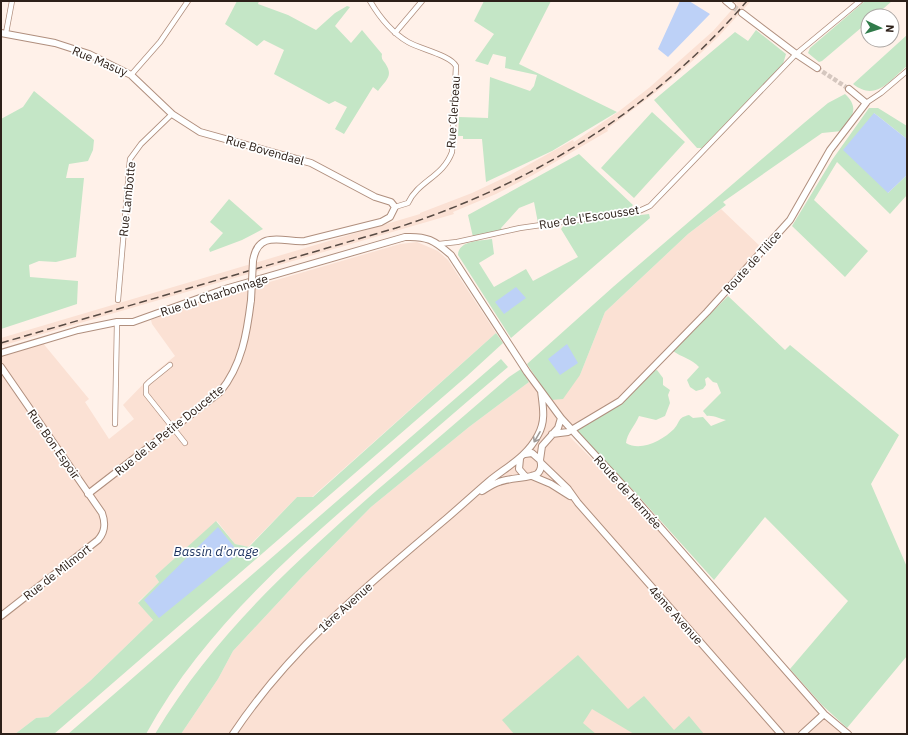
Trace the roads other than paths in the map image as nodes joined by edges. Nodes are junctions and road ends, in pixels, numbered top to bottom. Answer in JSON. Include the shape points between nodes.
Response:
{"nodes":[{"id":1,"x":12,"y":1,"type":"edge"},
{"id":2,"x":188,"y":1,"type":"edge"},
{"id":3,"x":370,"y":1,"type":"edge"},
{"id":4,"x":422,"y":1,"type":"edge"},
{"id":5,"x":726,"y":1,"type":"edge"},
{"id":6,"x":860,"y":1,"type":"edge"},
{"id":7,"x":732,"y":6,"type":"tunnel mouth"},
{"id":8,"x":742,"y":13,"type":"tunnel mouth"},
{"id":9,"x":3,"y":33,"type":"edge"},
{"id":10,"x":395,"y":33,"type":"junction"},
{"id":11,"x":796,"y":54,"type":"junction"},
{"id":12,"x":817,"y":68,"type":"tunnel mouth"},
{"id":13,"x":907,"y":71,"type":"edge"},
{"id":14,"x":131,"y":75,"type":"junction"},
{"id":15,"x":849,"y":89,"type":"tunnel mouth"},
{"id":16,"x":866,"y":103,"type":"junction"},
{"id":17,"x":172,"y":114,"type":"junction"},
{"id":18,"x":395,"y":207,"type":"junction"},
{"id":19,"x":426,"y":237,"type":"joint"},
{"id":20,"x":439,"y":244,"type":"junction"},
{"id":21,"x":118,"y":300,"type":"dead end"},
{"id":22,"x":117,"y":322,"type":"junction"},
{"id":23,"x":1,"y":353,"type":"edge"},
{"id":24,"x":170,"y":365,"type":"dead end"},
{"id":25,"x":1,"y":367,"type":"edge"},
{"id":26,"x":540,"y":390,"type":"junction"},
{"id":27,"x":555,"y":410,"type":"junction"},
{"id":28,"x":544,"y":416,"type":"junction"},
{"id":29,"x":561,"y":418,"type":"junction"},
{"id":30,"x":115,"y":424,"type":"dead end"},
{"id":31,"x":173,"y":428,"type":"junction"},
{"id":32,"x":571,"y":430,"type":"junction"},
{"id":33,"x":552,"y":434,"type":"junction"},
{"id":34,"x":185,"y":443,"type":"dead end"},
{"id":35,"x":525,"y":454,"type":"junction"},
{"id":36,"x":520,"y":459,"type":"junction"},
{"id":37,"x":541,"y":461,"type":"junction"},
{"id":38,"x":526,"y":476,"type":"junction"},
{"id":39,"x":532,"y":476,"type":"junction"},
{"id":40,"x":88,"y":494,"type":"junction"},
{"id":41,"x":473,"y":496,"type":"junction"},
{"id":42,"x":578,"y":504,"type":"junction"},
{"id":43,"x":105,"y":523,"type":"joint"},
{"id":44,"x":1,"y":616,"type":"edge"},
{"id":45,"x":824,"y":714,"type":"junction"},
{"id":46,"x":774,"y":726,"type":"junction"},
{"id":47,"x":233,"y":734,"type":"edge"},
{"id":48,"x":776,"y":734,"type":"edge"},
{"id":49,"x":781,"y":734,"type":"edge"},
{"id":50,"x":802,"y":734,"type":"edge"},
{"id":51,"x":848,"y":734,"type":"edge"}],
"edges":[{"from":1,"to":9,"type":"street"},
{"from":2,"to":14,"type":"street","name":"Rue Masuy","via":[[160,42]]},
{"from":3,"to":10,"type":"street","name":"Rue Clerbeau","via":[[384,23]]},
{"from":4,"to":10,"type":"street"},
{"from":5,"to":7,"type":"street"},
{"from":6,"to":11,"type":"street","name":"Rue de l'Escousset"},
{"from":8,"to":11,"type":"street"},
{"from":9,"to":14,"type":"street","name":"Rue Masuy","via":[[55,43],[89,54]]},
{"from":10,"to":18,"type":"street","name":"Rue Clerbeau","via":[[414,45],[451,60],[456,69],[452,152],[448,162],[412,195],[408,203]]},
{"from":11,"to":12,"type":"street"},
{"from":11,"to":20,"type":"street","name":"Rue de l'Escousset","via":[[650,206],[639,211],[520,228]]},
{"from":13,"to":16,"type":"street","name":"Route de Tilice"},
{"from":14,"to":17,"type":"street","name":"Rue Bovendael"},
{"from":15,"to":16,"type":"street"},
{"from":16,"to":32,"type":"street","name":"Route de Tilice","via":[[830,150],[790,220],[765,250],[620,401]]},
{"from":17,"to":18,"type":"street","name":"Rue Bovendael","via":[[200,132],[319,166],[375,197],[391,202]]},
{"from":17,"to":21,"type":"street","name":"Rue Lambotte","via":[[141,144],[130,159]]},
{"from":18,"to":31,"type":"street","name":"Rue de la Petite Doucette","bridge":true,"via":[[390,217],[376,223],[305,241],[282,238],[270,240],[258,249],[253,261],[251,300],[239,361],[220,392]]},
{"from":19,"to":20,"type":"street","name":"Route de Hermée"},
{"from":19,"to":22,"type":"street","name":"Rue du Charbonnage","via":[[405,237],[225,289],[133,322]]},
{"from":20,"to":26,"type":"street","name":"Route de Hermée","via":[[451,255]]},
{"from":22,"to":23,"type":"street","name":"Rue du Charbonnage","via":[[78,330]]},
{"from":22,"to":30,"type":"street"},
{"from":24,"to":31,"type":"street","via":[[149,382],[146,394]]},
{"from":25,"to":40,"type":"street","name":"Rue Bon Espoir"},
{"from":26,"to":27,"type":"street","name":"Route de Hermée"},
{"from":26,"to":28,"type":"street","name":"1ère Avenue"},
{"from":27,"to":28,"type":"street"},
{"from":27,"to":29,"type":"street","name":"Route de Hermée"},
{"from":28,"to":35,"type":"street","name":"1ère Avenue","one_way":true,"via":[[538,435]]},
{"from":29,"to":32,"type":"street","name":"Route de Hermée"},
{"from":29,"to":33,"type":"street","via":[[558,428]]},
{"from":31,"to":34,"type":"street"},
{"from":31,"to":40,"type":"street","name":"Rue de la Petite Doucette"},
{"from":32,"to":33,"type":"street"},
{"from":32,"to":45,"type":"street","name":"Route de Hermée","via":[[631,494]]},
{"from":33,"to":37,"type":"street","via":[[542,446]]},
{"from":35,"to":36,"type":"street","name":"1ère Avenue"},
{"from":35,"to":37,"type":"street","via":[[532,453]]},
{"from":36,"to":38,"type":"street","via":[[518,469]]},
{"from":36,"to":41,"type":"street","name":"1ère Avenue"},
{"from":37,"to":39,"type":"street","via":[[540,470]]},
{"from":37,"to":42,"type":"street","name":"4ème Avenue","via":[[568,489]]},
{"from":38,"to":39,"type":"street","name":"1ère Avenue"},
{"from":38,"to":41,"type":"street","name":"1ère Avenue","via":[[499,482]]},
{"from":39,"to":42,"type":"street","name":"4ème Avenue","via":[[565,492]]},
{"from":40,"to":43,"type":"street","name":"Rue Bon Espoir","via":[[102,513]]},
{"from":41,"to":47,"type":"street","name":"1ère Avenue","via":[[349,601],[313,635],[271,682]]},
{"from":42,"to":46,"type":"street","name":"4ème Avenue"},
{"from":43,"to":44,"type":"street","name":"Rue de Milmort","via":[[103,534],[98,540]]},
{"from":45,"to":50,"type":"street"},
{"from":45,"to":51,"type":"street","name":"Route de Hermée"},
{"from":46,"to":48,"type":"street","name":"4ème Avenue"},
{"from":46,"to":49,"type":"street","name":"4ème Avenue"}]}
